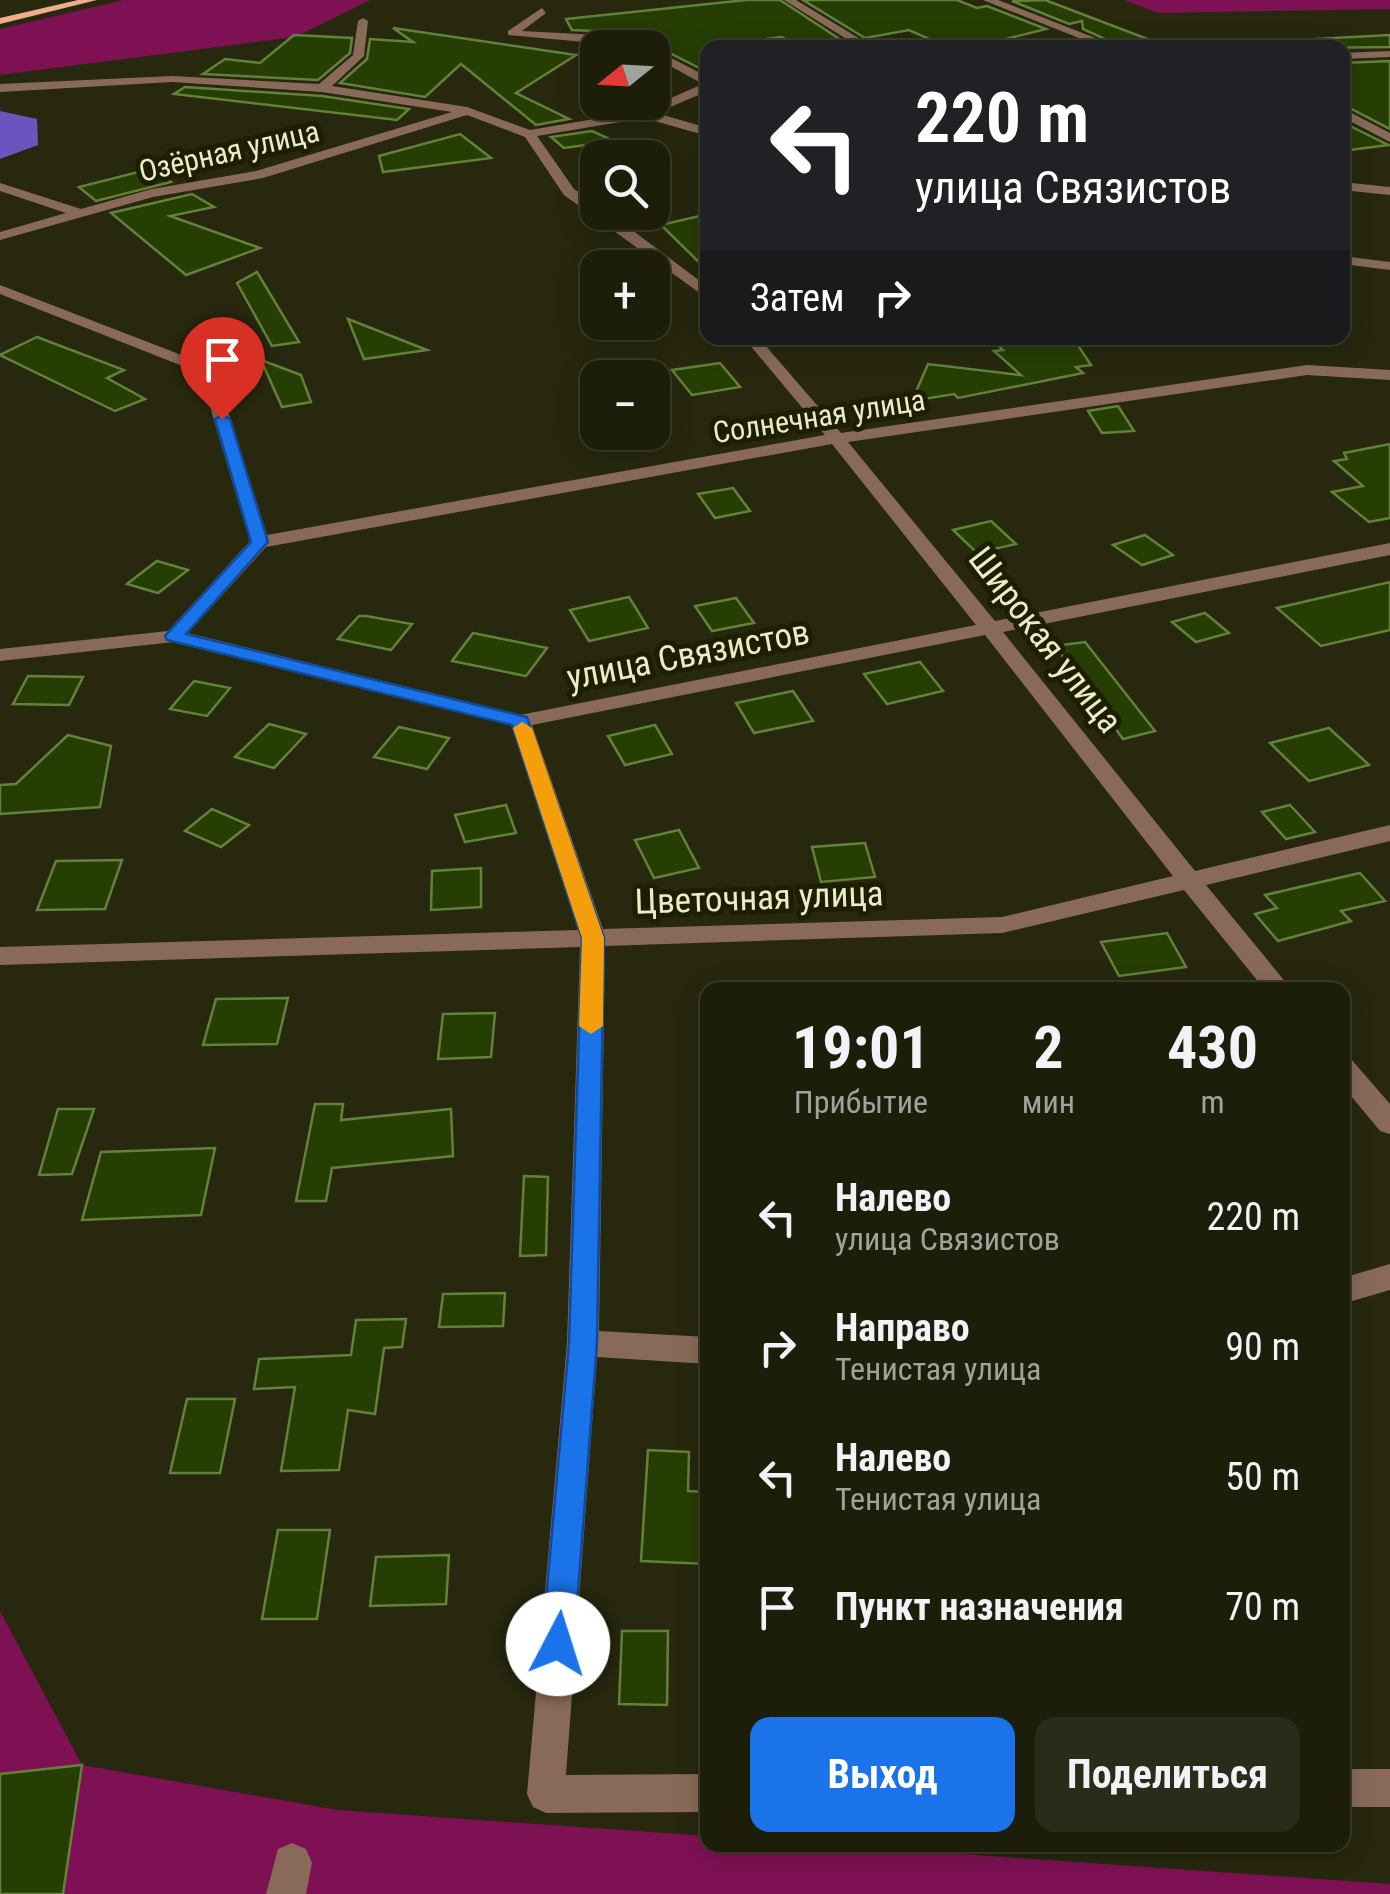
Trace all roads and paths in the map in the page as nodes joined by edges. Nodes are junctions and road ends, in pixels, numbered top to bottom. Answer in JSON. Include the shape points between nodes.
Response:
{"nodes":[{"id":1,"x":75,"y":0,"type":"edge"},
{"id":2,"x":92,"y":0,"type":"edge"},
{"id":3,"x":789,"y":0,"type":"edge"},
{"id":4,"x":988,"y":0,"type":"edge"},
{"id":5,"x":542,"y":12,"type":"dead end"},
{"id":6,"x":0,"y":19,"type":"edge"},
{"id":7,"x":363,"y":22,"type":"dead end"},
{"id":8,"x":580,"y":39,"type":"edge"},
{"id":9,"x":856,"y":40,"type":"edge"},
{"id":10,"x":1095,"y":40,"type":"edge"},
{"id":11,"x":1389,"y":54,"type":"edge"},
{"id":12,"x":1350,"y":56,"type":"edge"},
{"id":13,"x":670,"y":61,"type":"edge"},
{"id":14,"x":700,"y":79,"type":"edge"},
{"id":15,"x":0,"y":88,"type":"edge"},
{"id":16,"x":322,"y":88,"type":"junction"},
{"id":17,"x":700,"y":88,"type":"edge"},
{"id":18,"x":670,"y":102,"type":"edge"},
{"id":19,"x":467,"y":111,"type":"junction"},
{"id":20,"x":1350,"y":116,"type":"edge"},
{"id":21,"x":610,"y":120,"type":"edge"},
{"id":22,"x":665,"y":120,"type":"edge"},
{"id":23,"x":700,"y":130,"type":"edge"},
{"id":24,"x":529,"y":134,"type":"junction"},
{"id":25,"x":1390,"y":138,"type":"edge"},
{"id":26,"x":0,"y":187,"type":"edge"},
{"id":27,"x":1350,"y":187,"type":"edge"},
{"id":28,"x":1390,"y":191,"type":"edge"},
{"id":29,"x":580,"y":200,"type":"edge"},
{"id":30,"x":77,"y":212,"type":"junction"},
{"id":31,"x":622,"y":230,"type":"edge"},
{"id":32,"x":0,"y":236,"type":"edge"},
{"id":33,"x":1350,"y":261,"type":"edge"},
{"id":34,"x":1390,"y":266,"type":"edge"},
{"id":35,"x":700,"y":288,"type":"edge"},
{"id":36,"x":0,"y":289,"type":"edge"},
{"id":37,"x":756,"y":345,"type":"edge"},
{"id":38,"x":1390,"y":375,"type":"edge"},
{"id":39,"x":838,"y":438,"type":"junction"},
{"id":40,"x":260,"y":542,"type":"junction"},
{"id":41,"x":1390,"y":549,"type":"edge"},
{"id":42,"x":987,"y":628,"type":"junction"},
{"id":43,"x":174,"y":636,"type":"junction"},
{"id":44,"x":0,"y":655,"type":"edge"},
{"id":45,"x":520,"y":722,"type":"junction"},
{"id":46,"x":1390,"y":832,"type":"edge"},
{"id":47,"x":1188,"y":881,"type":"junction"},
{"id":48,"x":593,"y":938,"type":"junction"},
{"id":49,"x":0,"y":956,"type":"edge"},
{"id":50,"x":1272,"y":982,"type":"edge"},
{"id":51,"x":1350,"y":1075,"type":"edge"},
{"id":52,"x":1390,"y":1122,"type":"edge"},
{"id":53,"x":1390,"y":1277,"type":"edge"},
{"id":54,"x":1350,"y":1289,"type":"edge"},
{"id":55,"x":583,"y":1343,"type":"junction"},
{"id":56,"x":700,"y":1350,"type":"edge"},
{"id":57,"x":1350,"y":1788,"type":"edge"},
{"id":58,"x":1390,"y":1788,"type":"edge"},
{"id":59,"x":700,"y":1792,"type":"edge"}],
"edges":[{"from":1,"to":6,"type":"main road"},
{"from":2,"to":6,"type":"main road"},
{"from":3,"to":9,"type":"street"},
{"from":4,"to":10,"type":"street"},
{"from":5,"to":8,"type":"street","via":[[512,33]]},
{"from":7,"to":16,"type":"street","via":[[358,56]]},
{"from":11,"to":12,"type":"street"},
{"from":13,"to":14,"type":"street"},
{"from":15,"to":16,"type":"street","via":[[132,78]]},
{"from":16,"to":19,"type":"street"},
{"from":17,"to":18,"type":"street"},
{"from":19,"to":24,"type":"street"},
{"from":19,"to":30,"type":"street","name":"Озёрная улица","via":[[258,176]]},
{"from":20,"to":25,"type":"street"},
{"from":21,"to":24,"type":"street"},
{"from":22,"to":23,"type":"street"},
{"from":24,"to":29,"type":"street"},
{"from":26,"to":30,"type":"street"},
{"from":27,"to":28,"type":"street"},
{"from":30,"to":32,"type":"street","name":"Озёрная улица"},
{"from":31,"to":35,"type":"street"},
{"from":33,"to":34,"type":"street"},
{"from":36,"to":40,"type":"street","via":[[191,364],[213,388]]},
{"from":37,"to":39,"type":"street","name":"Широкая улица"},
{"from":38,"to":39,"type":"street","name":"Солнечная улица","via":[[1306,370]]},
{"from":39,"to":40,"type":"street","name":"Солнечная улица"},
{"from":39,"to":42,"type":"street","name":"Широкая улица"},
{"from":40,"to":43,"type":"street"},
{"from":41,"to":42,"type":"street","name":"улица Связистов"},
{"from":42,"to":45,"type":"street","name":"улица Связистов"},
{"from":42,"to":47,"type":"street","name":"Широкая улица"},
{"from":43,"to":44,"type":"street","name":"улица Связистов"},
{"from":43,"to":45,"type":"street","name":"улица Связистов"},
{"from":45,"to":48,"type":"street"},
{"from":46,"to":47,"type":"street","name":"Цветочная улица"},
{"from":47,"to":48,"type":"street","name":"Цветочная улица","via":[[1002,926]]},
{"from":47,"to":50,"type":"street","name":"Широкая улица"},
{"from":48,"to":49,"type":"street","name":"Цветочная улица"},
{"from":48,"to":55,"type":"street"},
{"from":51,"to":52,"type":"street"},
{"from":53,"to":54,"type":"street"},
{"from":55,"to":56,"type":"street"},
{"from":55,"to":59,"type":"street","via":[[546,1794]]},
{"from":57,"to":58,"type":"street"}]}
